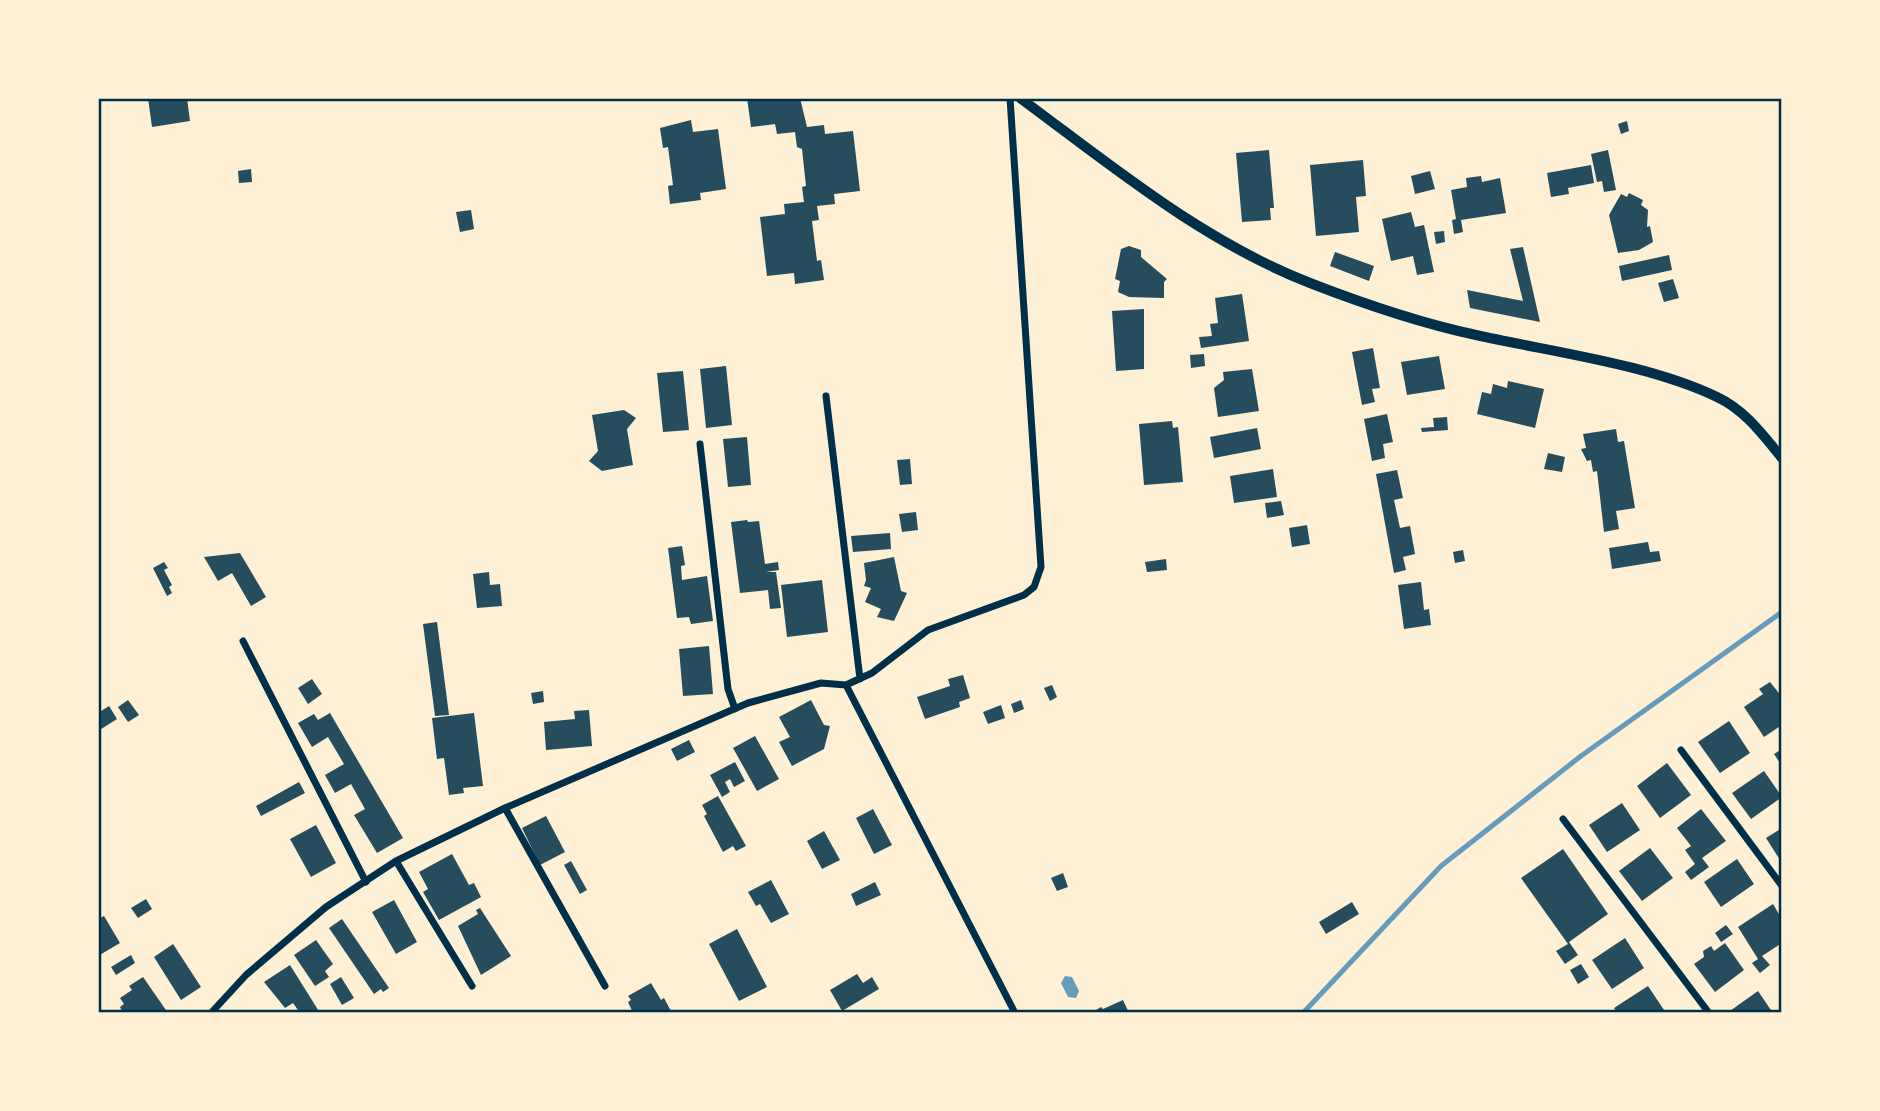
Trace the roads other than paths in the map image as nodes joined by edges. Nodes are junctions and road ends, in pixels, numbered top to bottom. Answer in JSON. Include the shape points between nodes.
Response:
{"nodes":[{"id":1,"x":1010,"y":98,"type":"edge"},
{"id":2,"x":1020,"y":98,"type":"edge"},
{"id":3,"x":826,"y":397,"type":"dead end"},
{"id":4,"x":700,"y":443,"type":"dead end"},
{"id":5,"x":1782,"y":458,"type":"edge"},
{"id":6,"x":243,"y":640,"type":"dead end"},
{"id":7,"x":860,"y":679,"type":"junction"},
{"id":8,"x":845,"y":685,"type":"junction"},
{"id":9,"x":735,"y":709,"type":"junction"},
{"id":10,"x":1681,"y":750,"type":"dead end"},
{"id":11,"x":505,"y":807,"type":"junction"},
{"id":12,"x":1563,"y":819,"type":"dead end"},
{"id":13,"x":396,"y":861,"type":"junction"},
{"id":14,"x":366,"y":882,"type":"junction"},
{"id":15,"x":1782,"y":886,"type":"edge"},
{"id":16,"x":472,"y":986,"type":"dead end"},
{"id":17,"x":605,"y":986,"type":"dead end"},
{"id":18,"x":211,"y":1013,"type":"edge"},
{"id":19,"x":1015,"y":1013,"type":"edge"},
{"id":20,"x":1709,"y":1013,"type":"edge"}],
"edges":[{"from":1,"to":7,"type":"street","via":[[1040,574],[1024,595],[928,630]]},
{"from":2,"to":5,"type":"street","via":[[1168,207],[1225,242],[1307,282],[1423,323],[1667,378],[1719,397],[1752,420]]},
{"from":3,"to":7,"type":"street"},
{"from":4,"to":9,"type":"street","via":[[728,689]]},
{"from":6,"to":14,"type":"street"},
{"from":7,"to":8,"type":"street"},
{"from":8,"to":9,"type":"street","via":[[821,683]]},
{"from":8,"to":19,"type":"street"},
{"from":9,"to":11,"type":"street"},
{"from":10,"to":15,"type":"street"},
{"from":11,"to":13,"type":"street"},
{"from":11,"to":17,"type":"street"},
{"from":12,"to":20,"type":"street"},
{"from":13,"to":14,"type":"street"},
{"from":13,"to":16,"type":"street"},
{"from":14,"to":18,"type":"street","via":[[326,907],[246,975]]}]}
